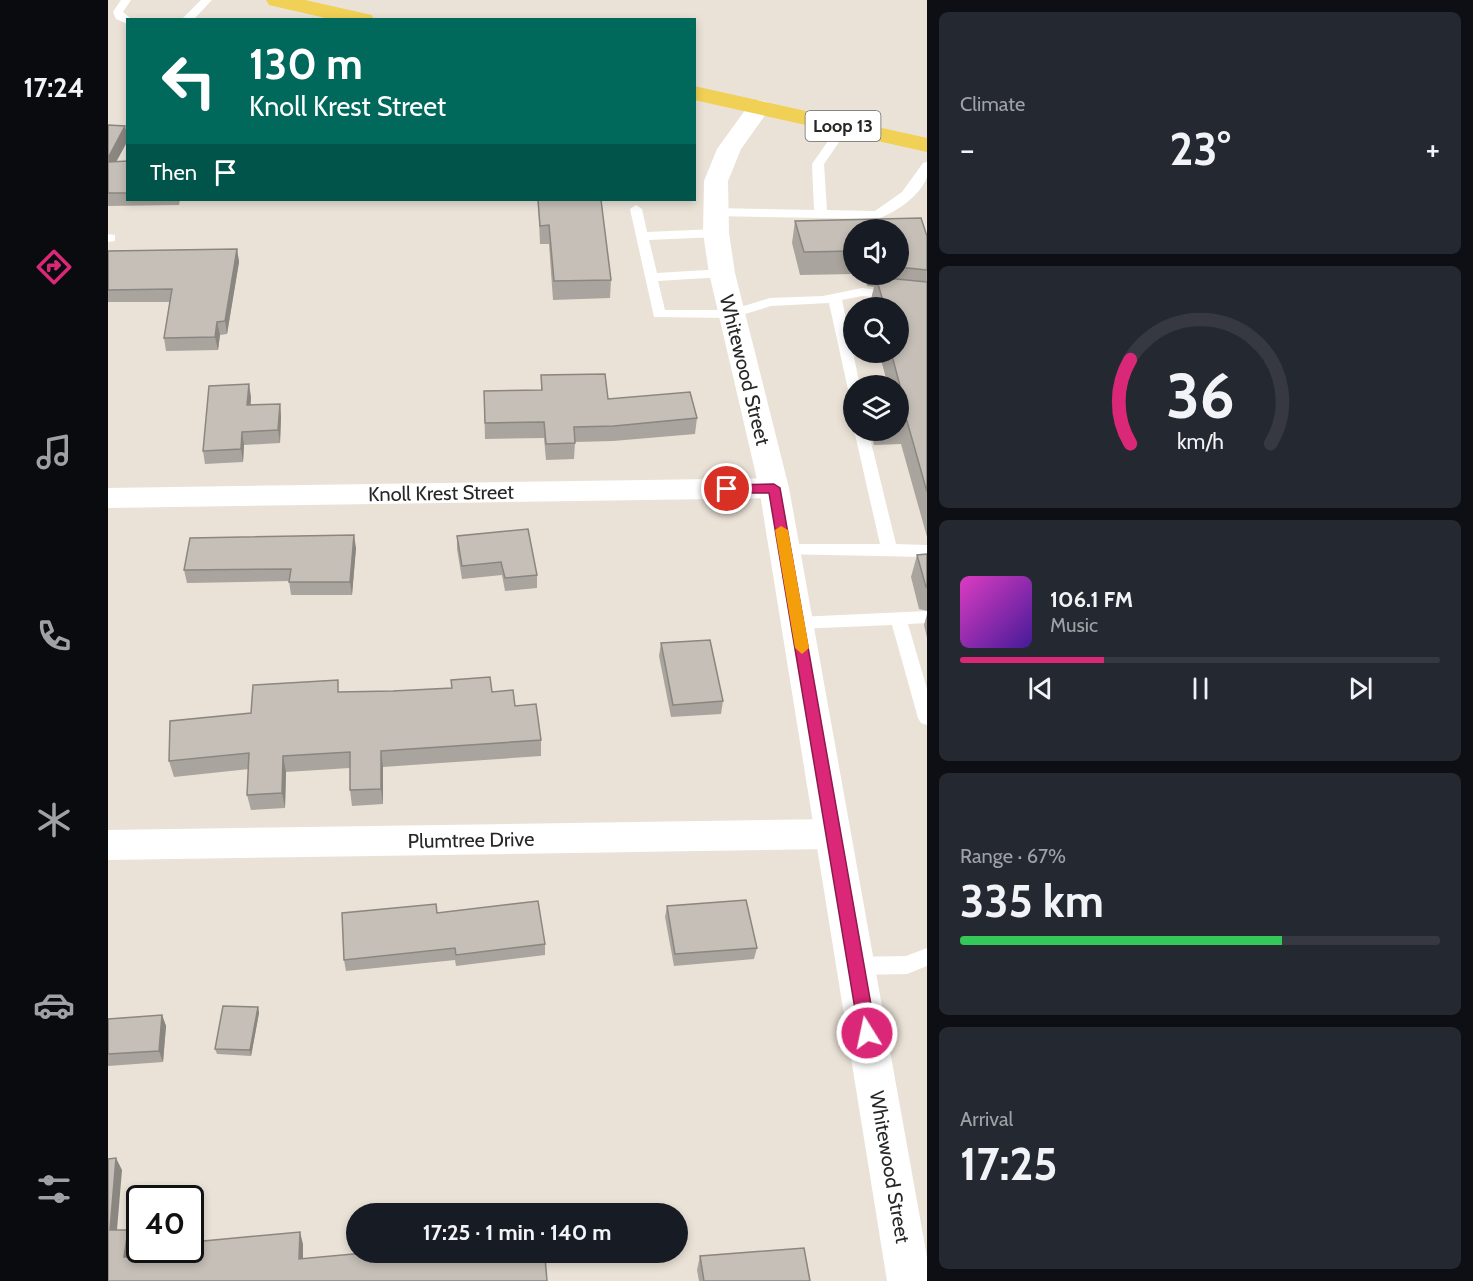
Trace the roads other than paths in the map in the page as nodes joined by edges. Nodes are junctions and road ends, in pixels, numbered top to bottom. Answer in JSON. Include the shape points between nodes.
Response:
{"nodes":[{"id":1,"x":126,"y":0,"type":"edge"},
{"id":2,"x":207,"y":0,"type":"edge"},
{"id":3,"x":277,"y":0,"type":"edge"},
{"id":4,"x":188,"y":18,"type":"edge"},
{"id":5,"x":355,"y":18,"type":"edge"},
{"id":6,"x":126,"y":20,"type":"edge"},
{"id":7,"x":696,"y":93,"type":"edge"},
{"id":8,"x":759,"y":107,"type":"junction"},
{"id":9,"x":844,"y":126,"type":"junction"},
{"id":10,"x":927,"y":145,"type":"edge"},
{"id":11,"x":927,"y":166,"type":"edge"},
{"id":12,"x":636,"y":209,"type":"dead end"},
{"id":13,"x":821,"y":214,"type":"junction"},
{"id":14,"x":715,"y":222,"type":"junction"},
{"id":15,"x":642,"y":236,"type":"junction"},
{"id":16,"x":722,"y":273,"type":"junction"},
{"id":17,"x":652,"y":277,"type":"junction"},
{"id":18,"x":835,"y":297,"type":"junction"},
{"id":19,"x":927,"y":299,"type":"edge"},
{"id":20,"x":732,"y":314,"type":"junction"},
{"id":21,"x":851,"y":375,"type":"edge"},
{"id":22,"x":864,"y":441,"type":"edge"},
{"id":23,"x":774,"y":488,"type":"junction"},
{"id":24,"x":108,"y":498,"type":"edge"},
{"id":25,"x":889,"y":548,"type":"junction"},
{"id":26,"x":784,"y":550,"type":"junction"},
{"id":27,"x":927,"y":551,"type":"edge"},
{"id":28,"x":927,"y":617,"type":"edge"},
{"id":29,"x":898,"y":619,"type":"junction"},
{"id":30,"x":798,"y":623,"type":"junction"},
{"id":31,"x":927,"y":718,"type":"edge"},
{"id":32,"x":834,"y":834,"type":"junction"},
{"id":33,"x":108,"y":845,"type":"edge"},
{"id":34,"x":927,"y":957,"type":"edge"},
{"id":35,"x":856,"y":966,"type":"junction"},
{"id":36,"x":909,"y":1281,"type":"edge"}],
"edges":[{"from":1,"to":6,"type":"lane","via":[[118,12]]},
{"from":2,"to":4,"type":"lane"},
{"from":3,"to":5,"type":"main road"},
{"from":7,"to":8,"type":"main road","number":"Loop 13"},
{"from":8,"to":9,"type":"main road","number":"Loop 13"},
{"from":8,"to":14,"type":"street","name":"Whitewood Street","via":[[729,149],[716,180]]},
{"from":9,"to":10,"type":"main road","number":"Loop 13"},
{"from":9,"to":13,"type":"lane","via":[[818,164]]},
{"from":11,"to":13,"type":"lane","via":[[917,186],[894,207],[877,215]]},
{"from":12,"to":15,"type":"lane"},
{"from":13,"to":14,"type":"lane"},
{"from":14,"to":15,"type":"lane"},
{"from":14,"to":16,"type":"street","name":"Whitewood Street"},
{"from":15,"to":17,"type":"lane"},
{"from":16,"to":17,"type":"lane"},
{"from":16,"to":20,"type":"street","name":"Whitewood Street"},
{"from":17,"to":20,"type":"lane","via":[[659,314]]},
{"from":18,"to":19,"type":"lane","via":[[862,292]]},
{"from":18,"to":20,"type":"lane","via":[[770,302]]},
{"from":18,"to":21,"type":"lane"},
{"from":20,"to":23,"type":"street","name":"Whitewood Street"},
{"from":22,"to":25,"type":"lane"},
{"from":23,"to":24,"type":"street","name":"Knoll Krest Street"},
{"from":23,"to":26,"type":"street","name":"Whitewood Street"},
{"from":25,"to":26,"type":"lane"},
{"from":25,"to":27,"type":"lane"},
{"from":26,"to":30,"type":"street","name":"Whitewood Street"},
{"from":28,"to":29,"type":"lane"},
{"from":29,"to":30,"type":"lane"},
{"from":29,"to":31,"type":"lane"},
{"from":30,"to":32,"type":"street","name":"Whitewood Street"},
{"from":32,"to":33,"type":"street","name":"Plumtree Drive"},
{"from":32,"to":35,"type":"street","name":"Whitewood Street"},
{"from":34,"to":35,"type":"lane","via":[[908,965]]},
{"from":35,"to":36,"type":"street","name":"Whitewood Street"}]}
